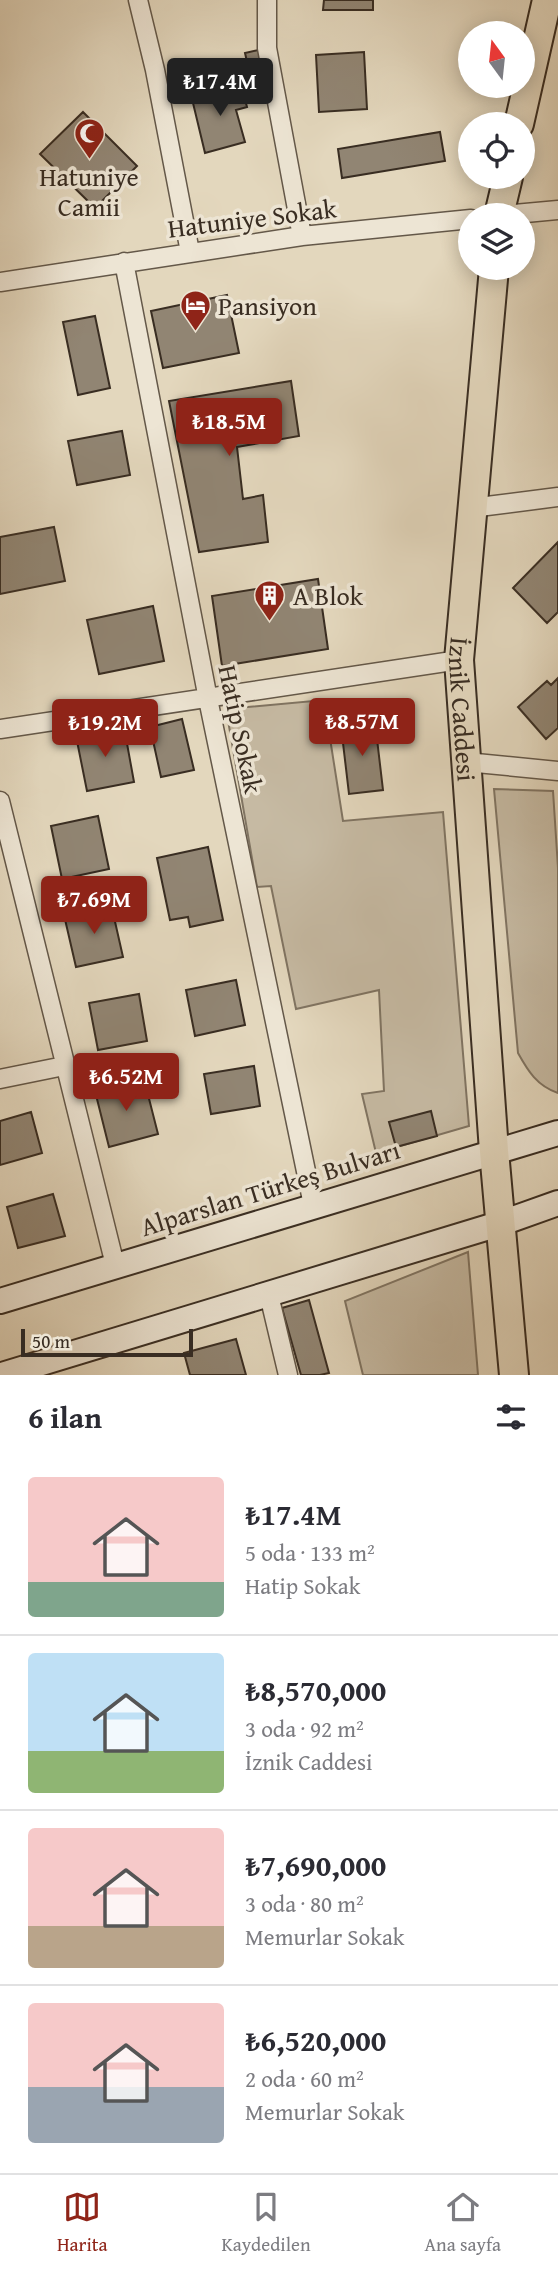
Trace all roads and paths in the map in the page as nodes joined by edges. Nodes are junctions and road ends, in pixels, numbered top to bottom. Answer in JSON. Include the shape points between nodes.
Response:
{"nodes":[{"id":1,"x":138,"y":0,"type":"edge"},
{"id":2,"x":267,"y":0,"type":"edge"},
{"id":3,"x":547,"y":0,"type":"edge"},
{"id":4,"x":522,"y":112,"type":"edge"},
{"id":5,"x":558,"y":210,"type":"edge"},
{"id":6,"x":535,"y":212,"type":"edge"},
{"id":7,"x":458,"y":220,"type":"edge"},
{"id":8,"x":302,"y":236,"type":"junction"},
{"id":9,"x":190,"y":252,"type":"junction"},
{"id":10,"x":124,"y":262,"type":"junction"},
{"id":11,"x":493,"y":280,"type":"edge"},
{"id":12,"x":0,"y":282,"type":"edge"},
{"id":13,"x":558,"y":497,"type":"edge"},
{"id":14,"x":471,"y":508,"type":"junction"},
{"id":15,"x":459,"y":660,"type":"junction"},
{"id":16,"x":208,"y":699,"type":"junction"},
{"id":17,"x":0,"y":729,"type":"edge"},
{"id":18,"x":466,"y":762,"type":"junction"},
{"id":19,"x":558,"y":771,"type":"edge"},
{"id":20,"x":0,"y":800,"type":"edge"},
{"id":21,"x":64,"y":1066,"type":"junction"},
{"id":22,"x":0,"y":1079,"type":"edge"},
{"id":23,"x":558,"y":1133,"type":"edge"},
{"id":24,"x":494,"y":1151,"type":"junction"},
{"id":25,"x":558,"y":1203,"type":"edge"},
{"id":26,"x":313,"y":1205,"type":"junction"},
{"id":27,"x":502,"y":1223,"type":"junction"},
{"id":28,"x":116,"y":1265,"type":"junction"},
{"id":29,"x":269,"y":1295,"type":"junction"},
{"id":30,"x":0,"y":1301,"type":"edge"},
{"id":31,"x":2,"y":1375,"type":"edge"},
{"id":32,"x":288,"y":1375,"type":"edge"},
{"id":33,"x":514,"y":1375,"type":"edge"}],
"edges":[{"from":1,"to":9,"type":"street"},
{"from":2,"to":8,"type":"street","via":[[267,48]]},
{"from":3,"to":4,"type":"main road"},
{"from":5,"to":6,"type":"street"},
{"from":7,"to":8,"type":"street","name":"Hatuniye Sokak"},
{"from":8,"to":9,"type":"street","name":"Hatuniye Sokak"},
{"from":9,"to":10,"type":"street","name":"Hatuniye Sokak"},
{"from":10,"to":12,"type":"street","name":"Hatuniye Sokak"},
{"from":10,"to":16,"type":"street","name":"Hatip Sokak"},
{"from":11,"to":14,"type":"main road","name":"İznik Caddesi"},
{"from":13,"to":14,"type":"street"},
{"from":14,"to":15,"type":"main road","name":"İznik Caddesi"},
{"from":15,"to":16,"type":"street"},
{"from":15,"to":18,"type":"main road","name":"İznik Caddesi"},
{"from":16,"to":17,"type":"street"},
{"from":16,"to":26,"type":"street","name":"Hatip Sokak"},
{"from":18,"to":19,"type":"street"},
{"from":18,"to":24,"type":"main road","name":"İznik Caddesi"},
{"from":20,"to":21,"type":"street"},
{"from":21,"to":22,"type":"street"},
{"from":21,"to":28,"type":"street"},
{"from":23,"to":24,"type":"main road","name":"Alparslan Türkeş Bulvarı"},
{"from":24,"to":26,"type":"main road","name":"Alparslan Türkeş Bulvarı"},
{"from":24,"to":27,"type":"main road","name":"İznik Caddesi"},
{"from":25,"to":27,"type":"main road"},
{"from":26,"to":28,"type":"main road","name":"Alparslan Türkeş Bulvarı"},
{"from":27,"to":29,"type":"main road"},
{"from":27,"to":33,"type":"main road","name":"İznik Caddesi"},
{"from":28,"to":30,"type":"main road","name":"Alparslan Türkeş Bulvarı"},
{"from":29,"to":31,"type":"main road"},
{"from":29,"to":32,"type":"street"}]}
